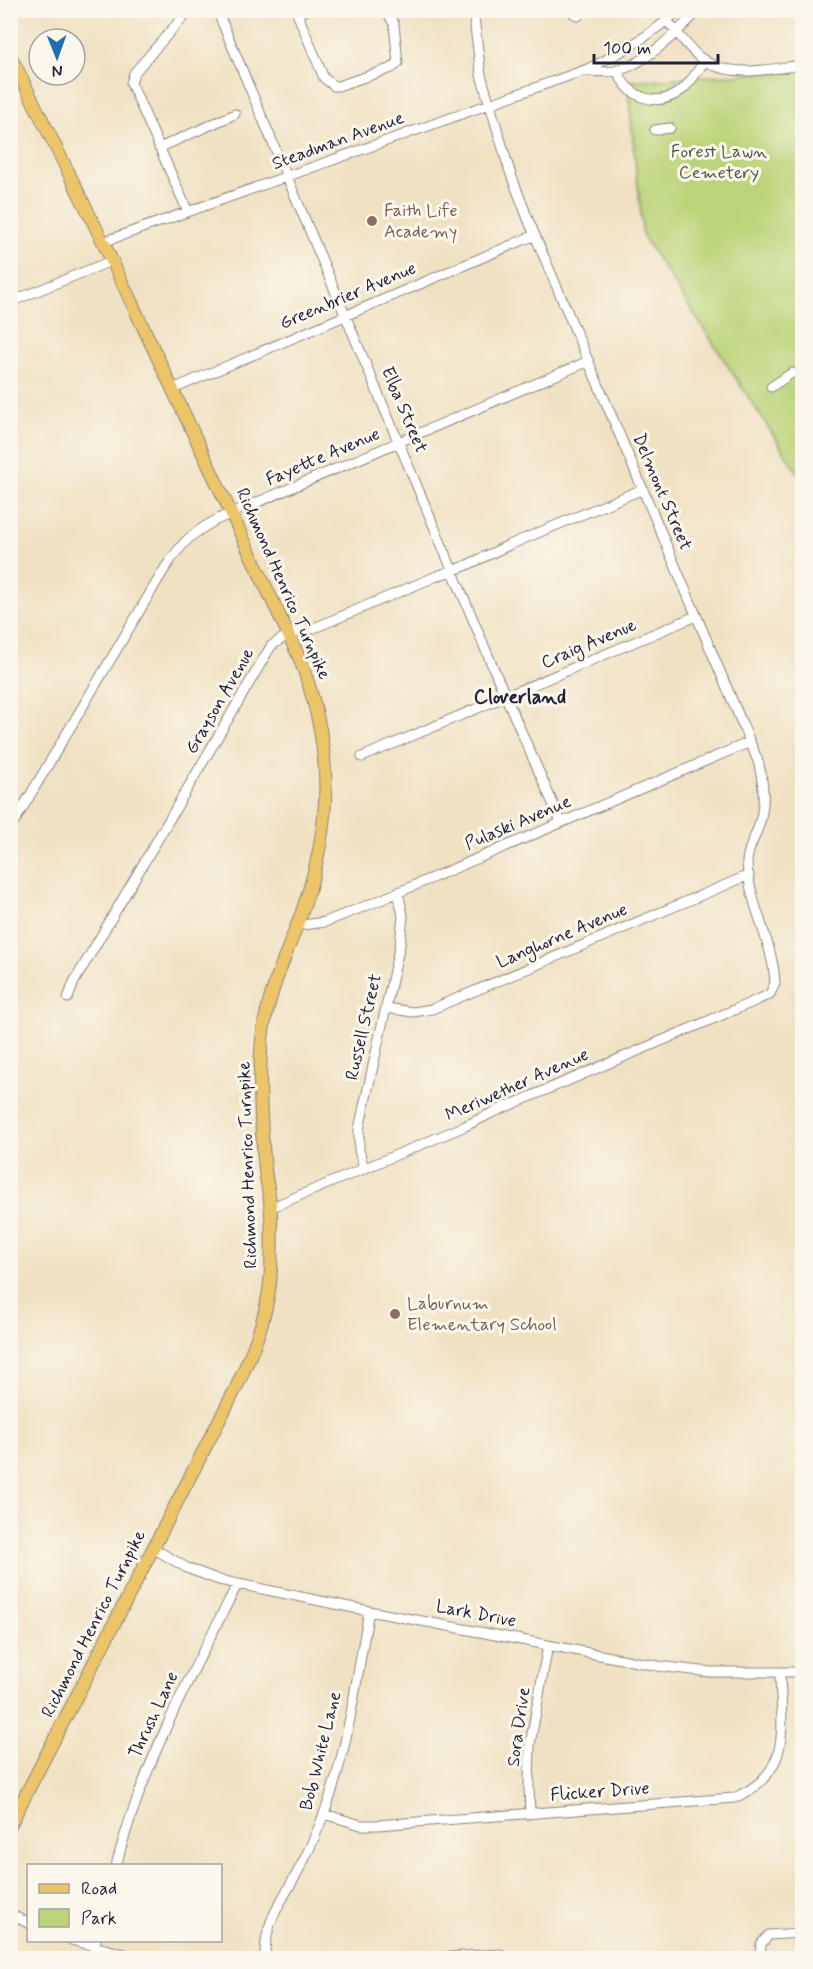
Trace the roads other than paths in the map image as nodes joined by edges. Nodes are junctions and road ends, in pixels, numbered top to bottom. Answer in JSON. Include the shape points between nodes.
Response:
{"nodes":[{"id":1,"x":189,"y":10,"type":"edge"},
{"id":2,"x":217,"y":10,"type":"edge"},
{"id":3,"x":386,"y":10,"type":"edge"},
{"id":4,"x":473,"y":10,"type":"edge"},
{"id":5,"x":569,"y":10,"type":"edge"},
{"id":6,"x":679,"y":10,"type":"edge"},
{"id":7,"x":699,"y":10,"type":"edge"},
{"id":8,"x":300,"y":12,"type":"edge"},
{"id":9,"x":578,"y":16,"type":"dead end"},
{"id":10,"x":667,"y":21,"type":"junction"},
{"id":11,"x":676,"y":32,"type":"junction"},
{"id":12,"x":10,"y":55,"type":"edge"},
{"id":13,"x":705,"y":60,"type":"junction"},
{"id":14,"x":802,"y":65,"type":"edge"},
{"id":15,"x":585,"y":70,"type":"junction"},
{"id":16,"x":617,"y":70,"type":"junction"},
{"id":17,"x":491,"y":104,"type":"junction"},
{"id":18,"x":235,"y":114,"type":"dead end"},
{"id":19,"x":670,"y":128,"type":"dead end"},
{"id":20,"x":655,"y":130,"type":"dead end"},
{"id":21,"x":159,"y":148,"type":"junction"},
{"id":22,"x":286,"y":177,"type":"junction"},
{"id":23,"x":188,"y":212,"type":"junction"},
{"id":24,"x":535,"y":235,"type":"junction"},
{"id":25,"x":103,"y":242,"type":"junction"},
{"id":26,"x":111,"y":261,"type":"junction"},
{"id":27,"x":10,"y":302,"type":"edge"},
{"id":28,"x":346,"y":315,"type":"junction"},
{"id":29,"x":589,"y":361,"type":"junction"},
{"id":30,"x":792,"y":373,"type":"dead end"},
{"id":31,"x":771,"y":387,"type":"dead end"},
{"id":32,"x":173,"y":388,"type":"junction"},
{"id":33,"x":399,"y":442,"type":"junction"},
{"id":34,"x":643,"y":489,"type":"junction"},
{"id":35,"x":232,"y":513,"type":"junction"},
{"id":36,"x":453,"y":570,"type":"junction"},
{"id":37,"x":696,"y":616,"type":"junction"},
{"id":38,"x":289,"y":633,"type":"junction"},
{"id":39,"x":507,"y":696,"type":"junction"},
{"id":40,"x":750,"y":742,"type":"junction"},
{"id":41,"x":362,"y":757,"type":"dead end"},
{"id":42,"x":561,"y":822,"type":"junction"},
{"id":43,"x":10,"y":829,"type":"edge"},
{"id":44,"x":749,"y":875,"type":"junction"},
{"id":45,"x":398,"y":892,"type":"junction"},
{"id":46,"x":296,"y":926,"type":"junction"},
{"id":47,"x":774,"y":989,"type":"joint"},
{"id":48,"x":68,"y":998,"type":"dead end"},
{"id":49,"x":386,"y":1008,"type":"junction"},
{"id":50,"x":364,"y":1169,"type":"junction"},
{"id":51,"x":270,"y":1208,"type":"junction"},
{"id":52,"x":153,"y":1548,"type":"junction"},
{"id":53,"x":237,"y":1585,"type":"junction"},
{"id":54,"x":369,"y":1611,"type":"junction"},
{"id":55,"x":548,"y":1645,"type":"junction"},
{"id":56,"x":780,"y":1672,"type":"junction"},
{"id":57,"x":802,"y":1672,"type":"edge"},
{"id":58,"x":324,"y":1814,"type":"junction"},
{"id":59,"x":530,"y":1814,"type":"junction"},
{"id":60,"x":10,"y":1825,"type":"edge"},
{"id":61,"x":117,"y":1864,"type":"edge"},
{"id":62,"x":10,"y":1914,"type":"edge"},
{"id":63,"x":27,"y":1922,"type":"edge"},
{"id":64,"x":802,"y":1933,"type":"edge"},
{"id":65,"x":79,"y":1942,"type":"edge"},
{"id":66,"x":95,"y":1944,"type":"edge"},
{"id":67,"x":500,"y":1954,"type":"dead end"},
{"id":68,"x":91,"y":1959,"type":"edge"},
{"id":69,"x":138,"y":1959,"type":"edge"},
{"id":70,"x":265,"y":1959,"type":"edge"},
{"id":71,"x":431,"y":1959,"type":"edge"},
{"id":72,"x":760,"y":1959,"type":"edge"}],
"edges":[{"from":1,"to":21,"type":"street","via":[[131,78],[132,89]]},
{"from":2,"to":22,"type":"street","name":"Elba Street"},
{"from":3,"to":8,"type":"street","via":[[394,24],[398,63],[338,86],[324,78]]},
{"from":4,"to":17,"type":"street","name":"Delmont Street","via":[[479,63]]},
{"from":5,"to":9,"type":"street"},
{"from":6,"to":10,"type":"street"},
{"from":7,"to":11,"type":"street"},
{"from":10,"to":11,"type":"street"},
{"from":10,"to":15,"type":"street","via":[[628,48]]},
{"from":11,"to":13,"type":"street"},
{"from":11,"to":16,"type":"street"},
{"from":12,"to":25,"type":"main road","name":"Richmond Henrico Turnpike"},
{"from":13,"to":14,"type":"street","via":[[745,71]]},
{"from":13,"to":16,"type":"street","via":[[685,88],[660,99],[634,93],[623,84]]},
{"from":15,"to":16,"type":"street"},
{"from":15,"to":17,"type":"street","name":"Steadman Avenue"},
{"from":17,"to":22,"type":"street","name":"Steadman Avenue"},
{"from":17,"to":24,"type":"street","name":"Delmont Street","via":[[510,172]]},
{"from":18,"to":21,"type":"street"},
{"from":19,"to":20,"type":"street"},
{"from":21,"to":23,"type":"street"},
{"from":22,"to":23,"type":"street","name":"Steadman Avenue"},
{"from":22,"to":28,"type":"street","name":"Elba Street"},
{"from":23,"to":25,"type":"street","name":"Steadman Avenue"},
{"from":24,"to":28,"type":"street","name":"Greenbrier Avenue"},
{"from":24,"to":29,"type":"street","name":"Delmont Street"},
{"from":25,"to":26,"type":"main road","name":"Richmond Henrico Turnpike"},
{"from":26,"to":27,"type":"street"},
{"from":26,"to":32,"type":"main road","name":"Richmond Henrico Turnpike"},
{"from":28,"to":32,"type":"street","name":"Greenbrier Avenue"},
{"from":28,"to":33,"type":"street","name":"Elba Street"},
{"from":29,"to":33,"type":"street","name":"Fayette Avenue"},
{"from":29,"to":34,"type":"street","name":"Delmont Street"},
{"from":30,"to":31,"type":"street"},
{"from":32,"to":35,"type":"main road","name":"Richmond Henrico Turnpike"},
{"from":33,"to":35,"type":"street","name":"Fayette Avenue"},
{"from":33,"to":36,"type":"street","name":"Elba Street"},
{"from":34,"to":36,"type":"street","name":"Grayson Avenue"},
{"from":34,"to":37,"type":"street","name":"Delmont Street"},
{"from":35,"to":38,"type":"main road","name":"Richmond Henrico Turnpike"},
{"from":35,"to":43,"type":"street","name":"Fayette Avenue","via":[[194,532],[181,544]]},
{"from":36,"to":38,"type":"street","name":"Grayson Avenue","via":[[314,628]]},
{"from":36,"to":39,"type":"street","name":"Elba Street"},
{"from":37,"to":39,"type":"street","name":"Craig Avenue"},
{"from":37,"to":40,"type":"street","name":"Delmont Street"},
{"from":38,"to":46,"type":"main road","name":"Richmond Henrico Turnpike","via":[[315,703],[324,743],[325,771],[321,841]]},
{"from":38,"to":48,"type":"street","name":"Grayson Avenue","via":[[271,646]]},
{"from":39,"to":41,"type":"street","name":"Craig Avenue"},
{"from":39,"to":42,"type":"street","name":"Elba Street"},
{"from":40,"to":42,"type":"street","name":"Pulaski Avenue"},
{"from":40,"to":44,"type":"street","name":"Delmont Street","via":[[764,796],[761,818],[747,856]]},
{"from":42,"to":45,"type":"street","name":"Pulaski Avenue"},
{"from":44,"to":47,"type":"street","name":"Delmont Street","via":[[775,976]]},
{"from":44,"to":49,"type":"street","name":"Langhorne Avenue","via":[[432,1009],[413,1012]]},
{"from":45,"to":46,"type":"street","name":"Pulaski Avenue","via":[[325,922]]},
{"from":45,"to":49,"type":"street","name":"Russell Street","via":[[403,924]]},
{"from":46,"to":51,"type":"main road","name":"Richmond Henrico Turnpike","via":[[272,991],[262,1037],[261,1116]]},
{"from":47,"to":50,"type":"street","name":"Meriwether Avenue","via":[[755,1001]]},
{"from":49,"to":50,"type":"street","name":"Russell Street","via":[[359,1129]]},
{"from":50,"to":51,"type":"street","name":"Meriwether Avenue"},
{"from":51,"to":52,"type":"main road","name":"Richmond Henrico Turnpike","via":[[270,1283],[255,1344]]},
{"from":52,"to":53,"type":"street","name":"Lark Drive","via":[[187,1568]]},
{"from":52,"to":60,"type":"main road","name":"Richmond Henrico Turnpike"},
{"from":53,"to":54,"type":"street","name":"Lark Drive"},
{"from":53,"to":61,"type":"street","name":"Thrush Lane","via":[[157,1745]]},
{"from":54,"to":55,"type":"street","name":"Lark Drive"},
{"from":54,"to":58,"type":"street","name":"Bob White Lane","via":[[340,1757]]},
{"from":55,"to":56,"type":"street","name":"Lark Drive","via":[[692,1670]]},
{"from":55,"to":59,"type":"street","name":"Sora Drive","via":[[530,1745]]},
{"from":56,"to":57,"type":"street","name":"Lark Drive"},
{"from":56,"to":59,"type":"street","name":"Flicker Drive","via":[[778,1756],[766,1777],[747,1792],[725,1800]]},
{"from":58,"to":59,"type":"street","name":"Flicker Drive","via":[[361,1825]]},
{"from":58,"to":70,"type":"street","name":"Bob White Lane","via":[[306,1857],[272,1917],[265,1938]]},
{"from":62,"to":63,"type":"street"},
{"from":64,"to":72,"type":"street","via":[[769,1935],[761,1944]]},
{"from":65,"to":66,"type":"street"},
{"from":66,"to":68,"type":"street"},
{"from":66,"to":69,"type":"street"},
{"from":67,"to":71,"type":"street"}]}
